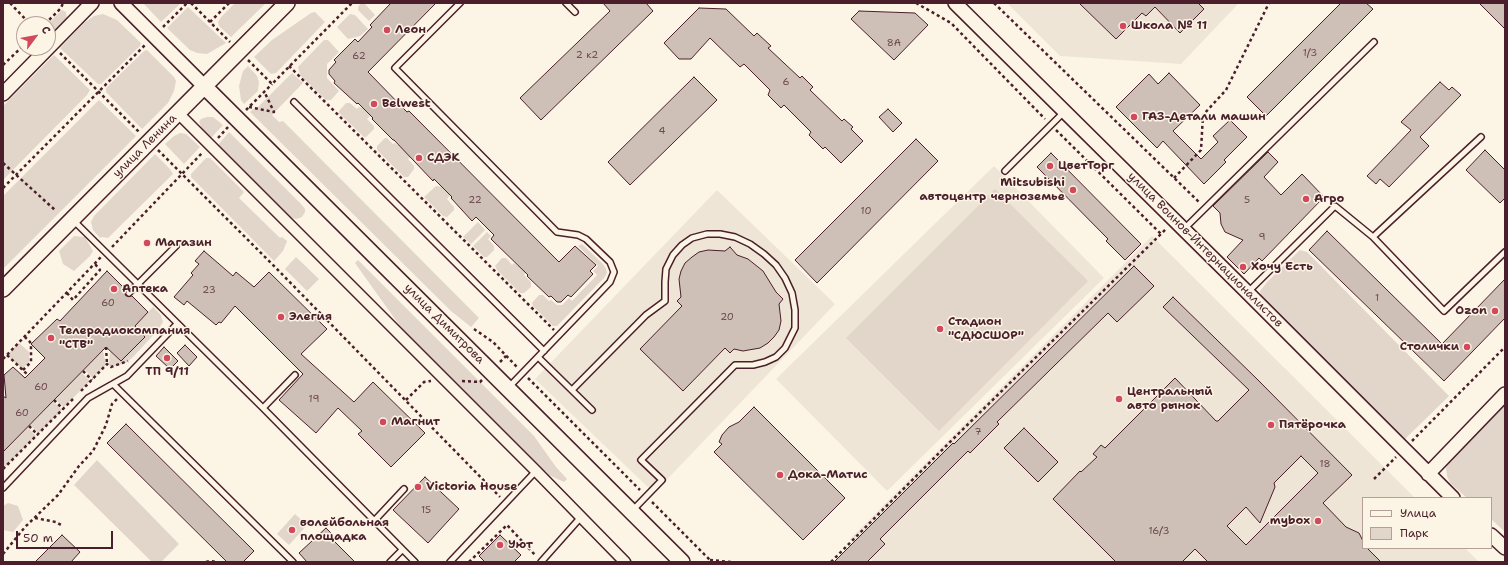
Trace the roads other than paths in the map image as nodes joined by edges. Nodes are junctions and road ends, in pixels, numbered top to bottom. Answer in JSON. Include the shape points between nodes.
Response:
{"nodes":[{"id":1,"x":92,"y":3,"type":"edge"},
{"id":2,"x":121,"y":3,"type":"edge"},
{"id":3,"x":288,"y":3,"type":"edge"},
{"id":4,"x":460,"y":3,"type":"edge"},
{"id":5,"x":566,"y":3,"type":"edge"},
{"id":6,"x":955,"y":3,"type":"edge"},
{"id":7,"x":575,"y":12,"type":"dead end"},
{"id":8,"x":56,"y":40,"type":"edge"},
{"id":9,"x":1374,"y":42,"type":"dead end"},
{"id":10,"x":40,"y":56,"type":"edge"},
{"id":11,"x":205,"y":87,"type":"junction"},
{"id":12,"x":3,"y":94,"type":"edge"},
{"id":13,"x":294,"y":102,"type":"dead end"},
{"id":14,"x":1065,"y":112,"type":"junction"},
{"id":15,"x":178,"y":113,"type":"junction"},
{"id":16,"x":1481,"y":137,"type":"dead end"},
{"id":17,"x":1005,"y":171,"type":"dead end"},
{"id":18,"x":72,"y":219,"type":"junction"},
{"id":19,"x":1179,"y":225,"type":"junction"},
{"id":20,"x":1373,"y":237,"type":"junction"},
{"id":21,"x":176,"y":246,"type":"dead end"},
{"id":22,"x":1505,"y":252,"type":"edge"},
{"id":23,"x":138,"y":284,"type":"junction"},
{"id":24,"x":3,"y":289,"type":"edge"},
{"id":25,"x":1247,"y":292,"type":"junction"},
{"id":26,"x":129,"y":293,"type":"dead end"},
{"id":27,"x":177,"y":324,"type":"junction"},
{"id":28,"x":544,"y":351,"type":"junction"},
{"id":29,"x":538,"y":357,"type":"junction"},
{"id":30,"x":295,"y":375,"type":"dead end"},
{"id":31,"x":113,"y":384,"type":"junction"},
{"id":32,"x":508,"y":388,"type":"junction"},
{"id":33,"x":572,"y":390,"type":"junction"},
{"id":34,"x":1505,"y":394,"type":"edge"},
{"id":35,"x":263,"y":408,"type":"junction"},
{"id":36,"x":592,"y":410,"type":"dead end"},
{"id":37,"x":536,"y":471,"type":"junction"},
{"id":38,"x":1428,"y":474,"type":"junction"},
{"id":39,"x":3,"y":488,"type":"edge"},
{"id":40,"x":404,"y":489,"type":"dead end"},
{"id":41,"x":1452,"y":497,"type":"edge"},
{"id":42,"x":631,"y":512,"type":"junction"},
{"id":43,"x":581,"y":517,"type":"junction"},
{"id":44,"x":375,"y":520,"type":"junction"},
{"id":45,"x":1492,"y":535,"type":"edge"},
{"id":46,"x":1505,"y":548,"type":"edge"},
{"id":47,"x":402,"y":550,"type":"junction"},
{"id":48,"x":292,"y":562,"type":"edge"},
{"id":49,"x":390,"y":562,"type":"edge"},
{"id":50,"x":415,"y":562,"type":"edge"},
{"id":51,"x":450,"y":562,"type":"edge"},
{"id":52,"x":541,"y":562,"type":"edge"},
{"id":53,"x":625,"y":562,"type":"edge"},
{"id":54,"x":682,"y":562,"type":"edge"}],
"edges":[{"from":1,"to":8,"type":"street"},
{"from":2,"to":11,"type":"street"},
{"from":3,"to":11,"type":"main road","name":"улица Ленина"},
{"from":4,"to":28,"type":"lane","via":[[395,68],[558,232],[586,239],[610,262],[614,272],[610,282]]},
{"from":5,"to":7,"type":"lane"},
{"from":6,"to":14,"type":"street","name":"улица Воинов-Интернационалистов"},
{"from":9,"to":19,"type":"lane","via":[[1205,208]]},
{"from":10,"to":12,"type":"street"},
{"from":11,"to":15,"type":"main road","name":"улица Ленина"},
{"from":11,"to":32,"type":"main road","name":"улица Димитрова"},
{"from":13,"to":28,"type":"lane"},
{"from":14,"to":17,"type":"lane"},
{"from":14,"to":19,"type":"street","name":"улица Воинов-Интернационалистов"},
{"from":15,"to":18,"type":"main road","name":"улица Ленина"},
{"from":15,"to":37,"type":"street"},
{"from":16,"to":20,"type":"lane"},
{"from":18,"to":23,"type":"lane"},
{"from":18,"to":24,"type":"main road","name":"улица Ленина"},
{"from":19,"to":25,"type":"street","name":"улица Воинов-Интернационалистов"},
{"from":20,"to":22,"type":"lane","via":[[1444,311]]},
{"from":20,"to":25,"type":"lane","via":[[1335,206]]},
{"from":21,"to":23,"type":"lane"},
{"from":23,"to":26,"type":"lane"},
{"from":23,"to":27,"type":"lane"},
{"from":25,"to":38,"type":"street","name":"улица Воинов-Интернационалистов"},
{"from":27,"to":31,"type":"lane","via":[[127,376]]},
{"from":27,"to":35,"type":"lane"},
{"from":28,"to":29,"type":"lane"},
{"from":29,"to":32,"type":"lane"},
{"from":29,"to":33,"type":"lane"},
{"from":30,"to":35,"type":"lane"},
{"from":31,"to":39,"type":"lane","via":[[88,398]]},
{"from":31,"to":48,"type":"lane"},
{"from":32,"to":42,"type":"main road","name":"улица Димитрова"},
{"from":33,"to":36,"type":"lane"},
{"from":33,"to":42,"type":"lane","via":[[646,315],[665,301],[666,269],[673,255],[692,238],[720,234],[735,237],[760,250],[776,265],[792,293],[795,328],[785,348],[765,362],[735,365],[641,460],[662,480]]},
{"from":34,"to":38,"type":"street"},
{"from":35,"to":44,"type":"lane"},
{"from":37,"to":43,"type":"street"},
{"from":37,"to":51,"type":"lane"},
{"from":38,"to":41,"type":"street","name":"улица Воинов-Интернационалистов"},
{"from":40,"to":44,"type":"lane"},
{"from":42,"to":54,"type":"main road","name":"улица Димитрова"},
{"from":43,"to":52,"type":"lane"},
{"from":43,"to":53,"type":"street"},
{"from":44,"to":47,"type":"lane"},
{"from":45,"to":46,"type":"street"},
{"from":47,"to":49,"type":"lane"},
{"from":47,"to":50,"type":"lane"}]}
